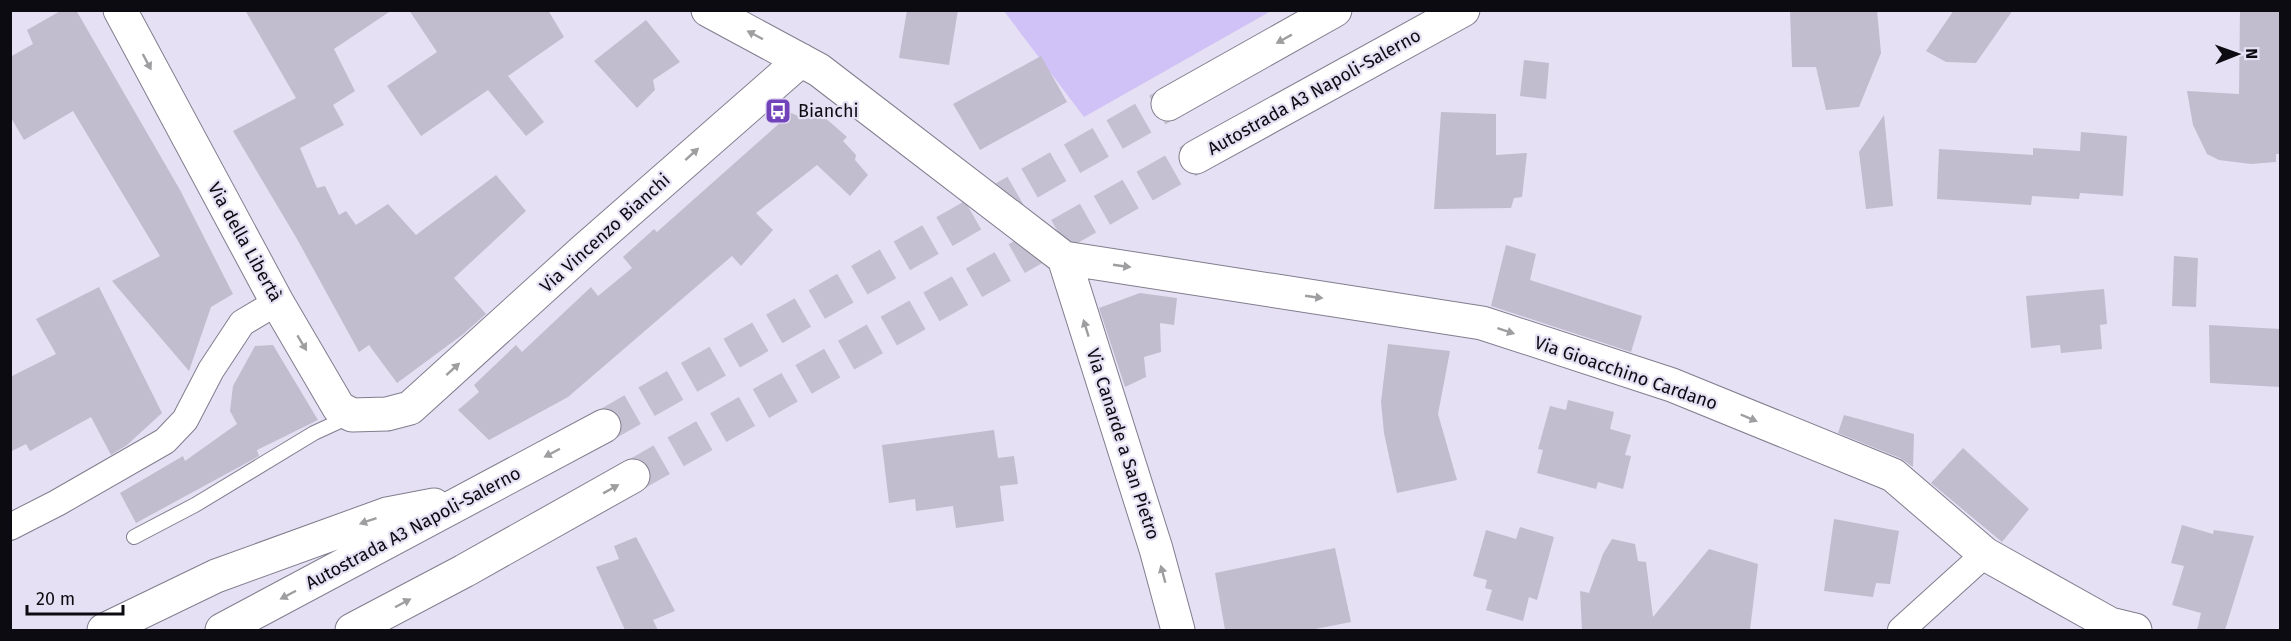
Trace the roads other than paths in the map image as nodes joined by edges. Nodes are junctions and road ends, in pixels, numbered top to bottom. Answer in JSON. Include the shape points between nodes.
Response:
{"nodes":[{"id":1,"x":120,"y":10,"type":"edge"},
{"id":2,"x":708,"y":10,"type":"edge"},
{"id":3,"x":1335,"y":10,"type":"edge"},
{"id":4,"x":1463,"y":10,"type":"edge"},
{"id":5,"x":801,"y":60,"type":"junction"},
{"id":6,"x":1168,"y":104,"type":"tunnel mouth"},
{"id":7,"x":1196,"y":157,"type":"tunnel mouth"},
{"id":8,"x":1064,"y":258,"type":"junction"},
{"id":9,"x":277,"y":302,"type":"junction"},
{"id":10,"x":352,"y":415,"type":"junction"},
{"id":11,"x":604,"y":426,"type":"tunnel mouth"},
{"id":12,"x":633,"y":476,"type":"tunnel mouth"},
{"id":13,"x":466,"y":500,"type":"junction"},
{"id":14,"x":10,"y":526,"type":"edge"},
{"id":15,"x":134,"y":537,"type":"dead end"},
{"id":16,"x":1985,"y":554,"type":"junction"},
{"id":17,"x":104,"y":630,"type":"edge"},
{"id":18,"x":222,"y":630,"type":"edge"},
{"id":19,"x":352,"y":630,"type":"edge"},
{"id":20,"x":1178,"y":630,"type":"edge"},
{"id":21,"x":1901,"y":630,"type":"edge"},
{"id":22,"x":2134,"y":630,"type":"edge"}],
"edges":[{"from":1,"to":9,"type":"main road","name":"Via della Libertà","one_way":true},
{"from":5,"to":2,"type":"main road","one_way":true},
{"from":3,"to":6,"type":"main road","one_way":true},
{"from":4,"to":7,"type":"main road","name":"Autostrada A3 Napoli-Salerno"},
{"from":5,"to":8,"type":"main road","via":[[843,87]]},
{"from":10,"to":5,"type":"main road","name":"Via Vincenzo Bianchi","one_way":true,"via":[[387,414],[410,408]]},
{"from":8,"to":16,"type":"main road","name":"Via Gioacchino Cardano","one_way":true,"via":[[1482,323],[1672,386],[1893,475]]},
{"from":20,"to":8,"type":"main road","name":"Via Canarde a San Pietro","one_way":true},
{"from":9,"to":10,"type":"main road","name":"Via della Libertà","one_way":true,"via":[[339,408]]},
{"from":9,"to":14,"type":"street","via":[[242,323],[185,420],[165,441]]},
{"from":10,"to":15,"type":"lane"},
{"from":11,"to":13,"type":"main road","name":"Autostrada A3 Napoli-Salerno","one_way":true},
{"from":19,"to":12,"type":"main road","one_way":true},
{"from":13,"to":17,"type":"main road","one_way":true,"via":[[387,514],[319,538],[216,576]]},
{"from":13,"to":18,"type":"main road","name":"Autostrada A3 Napoli-Salerno","one_way":true},
{"from":16,"to":21,"type":"street"},
{"from":16,"to":22,"type":"main road","name":"Via Gioacchino Cardano","via":[[2110,624]]}]}
